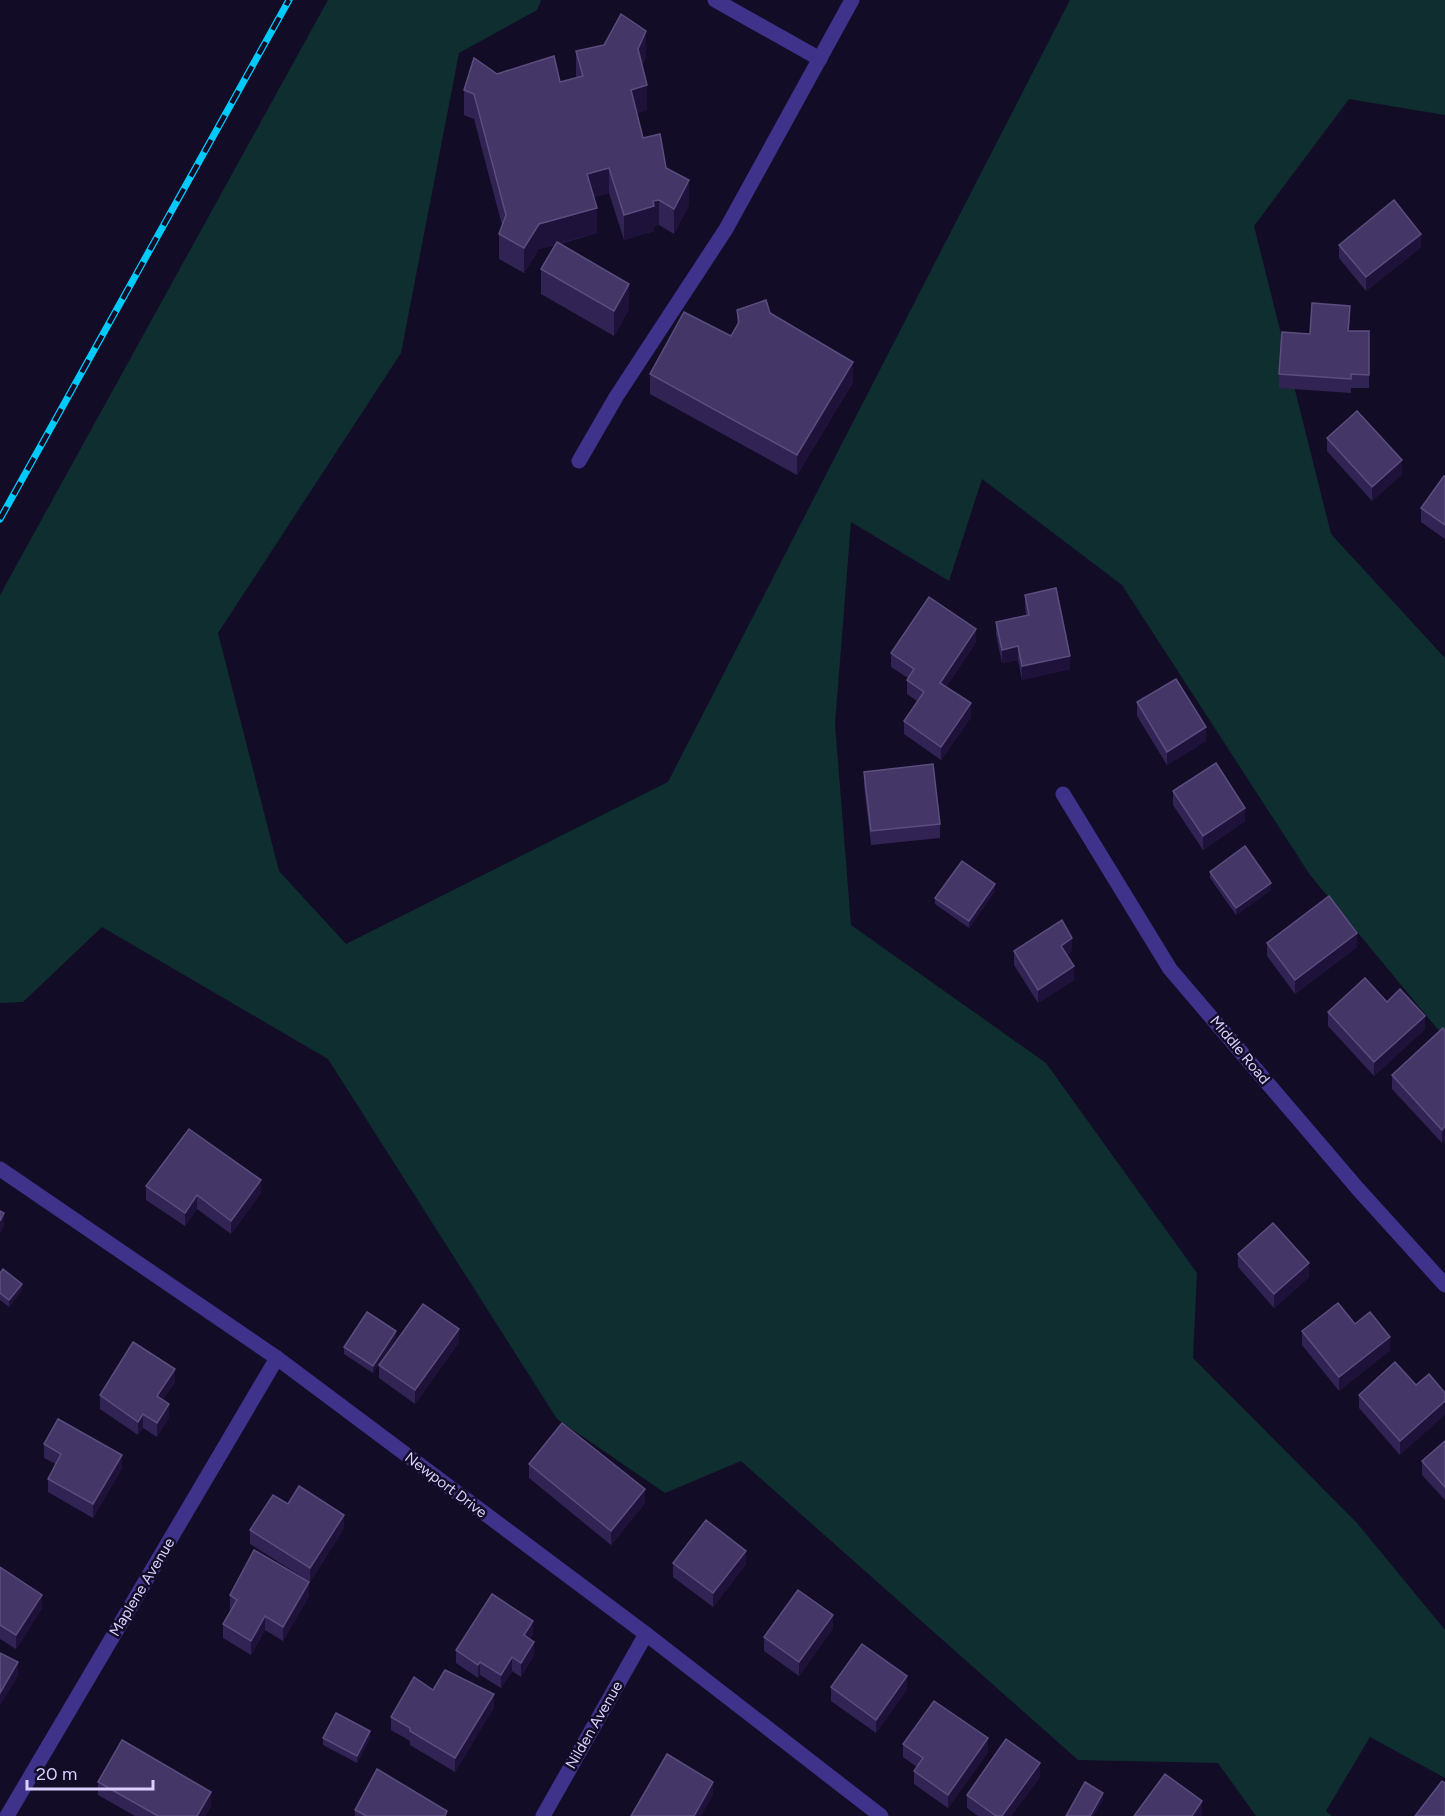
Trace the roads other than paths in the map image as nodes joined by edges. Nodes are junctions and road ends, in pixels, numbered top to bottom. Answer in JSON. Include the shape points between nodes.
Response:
{"nodes":[{"id":1,"x":715,"y":0,"type":"edge"},
{"id":2,"x":852,"y":0,"type":"edge"},
{"id":3,"x":820,"y":59,"type":"junction"},
{"id":4,"x":579,"y":461,"type":"dead end"},
{"id":5,"x":1063,"y":794,"type":"dead end"},
{"id":6,"x":0,"y":1169,"type":"edge"},
{"id":7,"x":1445,"y":1285,"type":"edge"},
{"id":8,"x":277,"y":1358,"type":"junction"},
{"id":9,"x":646,"y":1634,"type":"junction"},
{"id":10,"x":7,"y":1816,"type":"edge"},
{"id":11,"x":543,"y":1816,"type":"edge"},
{"id":12,"x":881,"y":1816,"type":"edge"}],
"edges":[{"from":1,"to":3,"type":"street"},
{"from":2,"to":3,"type":"street"},
{"from":3,"to":4,"type":"street","via":[[726,229],[616,397]]},
{"from":5,"to":7,"type":"street","name":"Middle Road","via":[[1170,969]]},
{"from":6,"to":8,"type":"street","name":"Newport Drive"},
{"from":8,"to":9,"type":"street","name":"Newport Drive"},
{"from":8,"to":10,"type":"street","name":"Maplene Avenue"},
{"from":9,"to":11,"type":"street","name":"Nilden Avenue"},
{"from":9,"to":12,"type":"street","name":"Newport Drive"}]}
